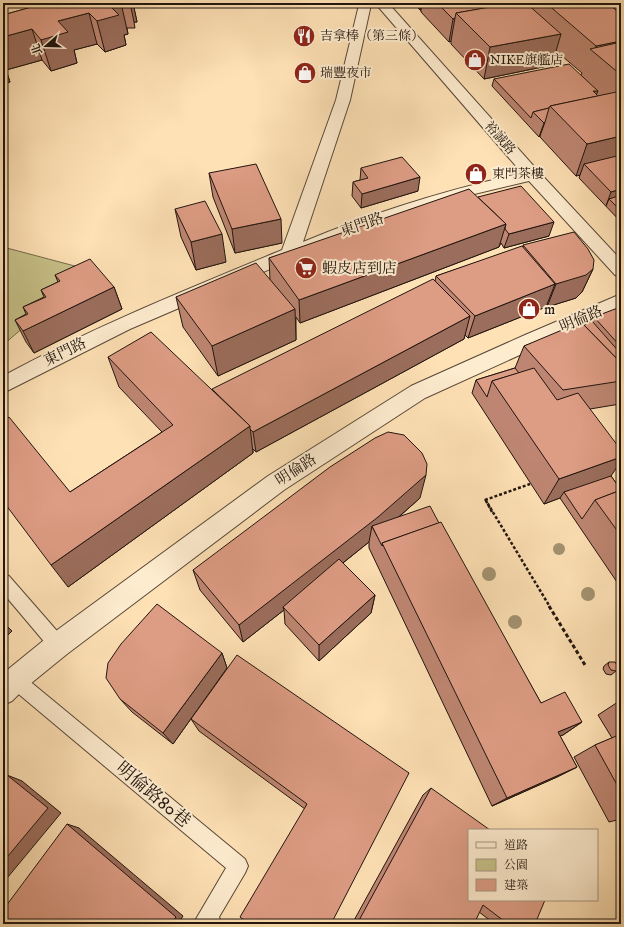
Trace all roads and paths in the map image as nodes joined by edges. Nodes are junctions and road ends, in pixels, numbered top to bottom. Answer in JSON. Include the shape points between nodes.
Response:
{"nodes":[{"id":1,"x":364,"y":3,"type":"edge"},
{"id":2,"x":381,"y":3,"type":"edge"},
{"id":3,"x":533,"y":174,"type":"junction"},
{"id":4,"x":290,"y":253,"type":"junction"},
{"id":5,"x":621,"y":271,"type":"edge"},
{"id":6,"x":621,"y":301,"type":"edge"},
{"id":7,"x":3,"y":385,"type":"edge"},
{"id":8,"x":530,"y":484,"type":"dead end"},
{"id":9,"x":485,"y":500,"type":"dead end"},
{"id":10,"x":492,"y":512,"type":"dead end"},
{"id":11,"x":3,"y":581,"type":"edge"},
{"id":12,"x":58,"y":645,"type":"junction"},
{"id":13,"x":585,"y":665,"type":"dead end"},
{"id":14,"x":9,"y":686,"type":"edge"},
{"id":15,"x":207,"y":922,"type":"edge"}],
"edges":[{"from":1,"to":4,"type":"street","via":[[343,100]]},
{"from":2,"to":3,"type":"street","name":"裕誠路"},
{"from":3,"to":4,"type":"street","name":"東門路","via":[[446,197],[346,230]]},
{"from":3,"to":5,"type":"street","name":"裕誠路","via":[[583,239]]},
{"from":4,"to":7,"type":"street","name":"東門路","via":[[123,324]]},
{"from":6,"to":12,"type":"street","name":"明倫路","via":[[418,392],[276,483]]},
{"from":8,"to":9,"type":"path"},
{"from":10,"to":13,"type":"path","via":[[484,499]]},
{"from":11,"to":12,"type":"lane"},
{"from":12,"to":14,"type":"street","name":"明倫路"},
{"from":14,"to":15,"type":"lane","name":"明倫路80巷","via":[[238,866]]}]}
